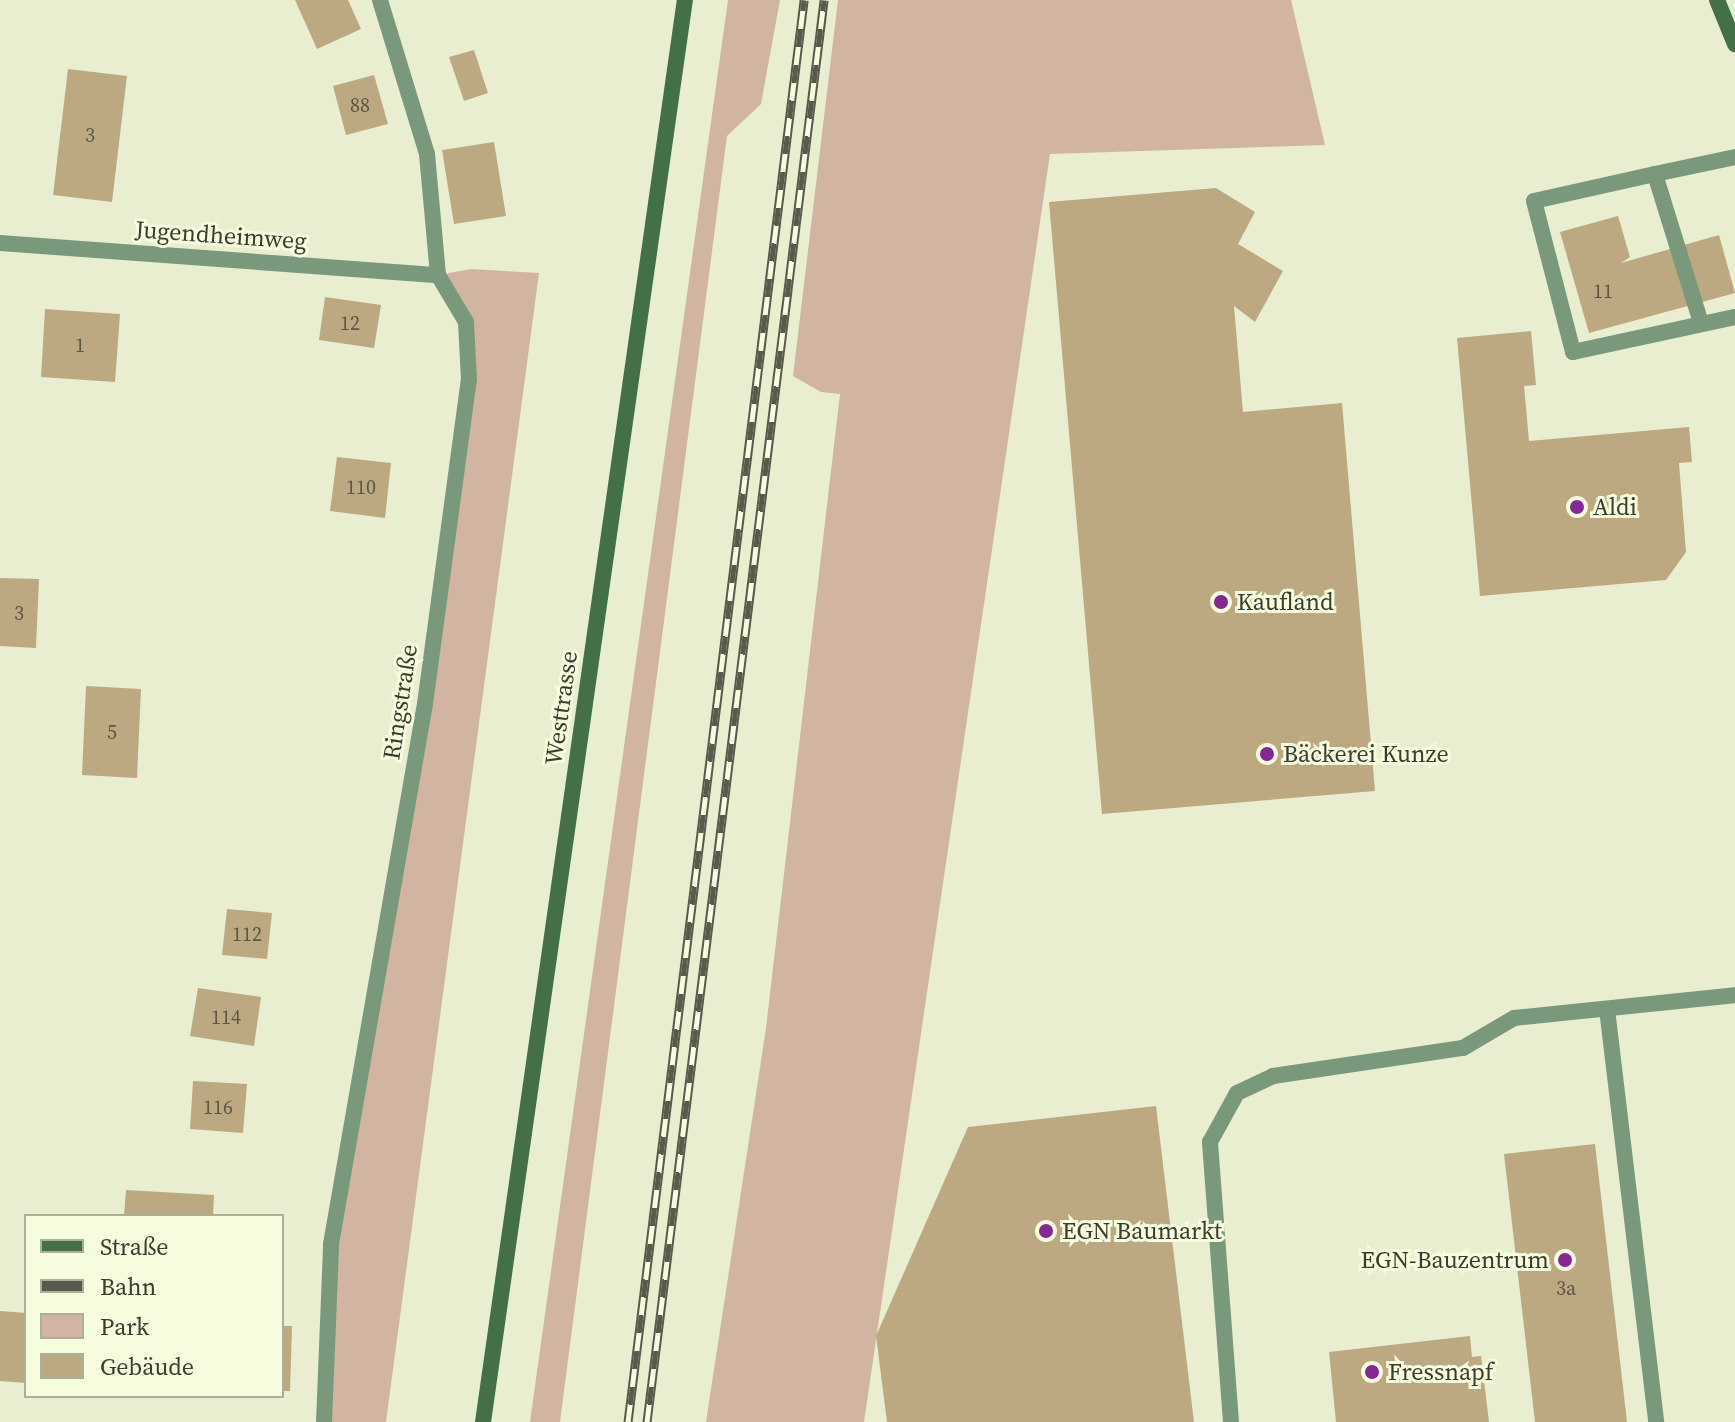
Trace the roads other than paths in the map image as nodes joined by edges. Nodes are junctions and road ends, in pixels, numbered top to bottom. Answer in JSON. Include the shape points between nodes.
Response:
{"nodes":[{"id":1,"x":380,"y":0,"type":"edge"},
{"id":2,"x":685,"y":0,"type":"edge"},
{"id":3,"x":1717,"y":0,"type":"edge"},
{"id":4,"x":1735,"y":44,"type":"edge"},
{"id":5,"x":1735,"y":157,"type":"edge"},
{"id":6,"x":1655,"y":174,"type":"junction"},
{"id":7,"x":0,"y":243,"type":"edge"},
{"id":8,"x":438,"y":275,"type":"junction"},
{"id":9,"x":1735,"y":317,"type":"edge"},
{"id":10,"x":1701,"y":323,"type":"junction"},
{"id":11,"x":1735,"y":995,"type":"edge"},
{"id":12,"x":1607,"y":1009,"type":"junction"},
{"id":13,"x":324,"y":1422,"type":"edge"},
{"id":14,"x":483,"y":1422,"type":"edge"},
{"id":15,"x":1231,"y":1422,"type":"edge"},
{"id":16,"x":1656,"y":1422,"type":"edge"}],
"edges":[{"from":1,"to":8,"type":"street","name":"Ringstraße","via":[[427,154]]},
{"from":2,"to":14,"type":"main road","name":"Westtrasse"},
{"from":3,"to":4,"type":"main road"},
{"from":5,"to":6,"type":"street"},
{"from":6,"to":10,"type":"street"},
{"from":6,"to":10,"type":"street","via":[[1534,201],[1573,352]]},
{"from":7,"to":8,"type":"street","name":"Jugendheimweg"},
{"from":8,"to":13,"type":"street","name":"Ringstraße","via":[[466,322],[469,380],[420,735],[331,1244]]},
{"from":9,"to":10,"type":"street"},
{"from":11,"to":12,"type":"street"},
{"from":12,"to":15,"type":"street","via":[[1514,1018],[1463,1048],[1273,1076],[1237,1093],[1210,1142]]},
{"from":12,"to":16,"type":"street"}]}
